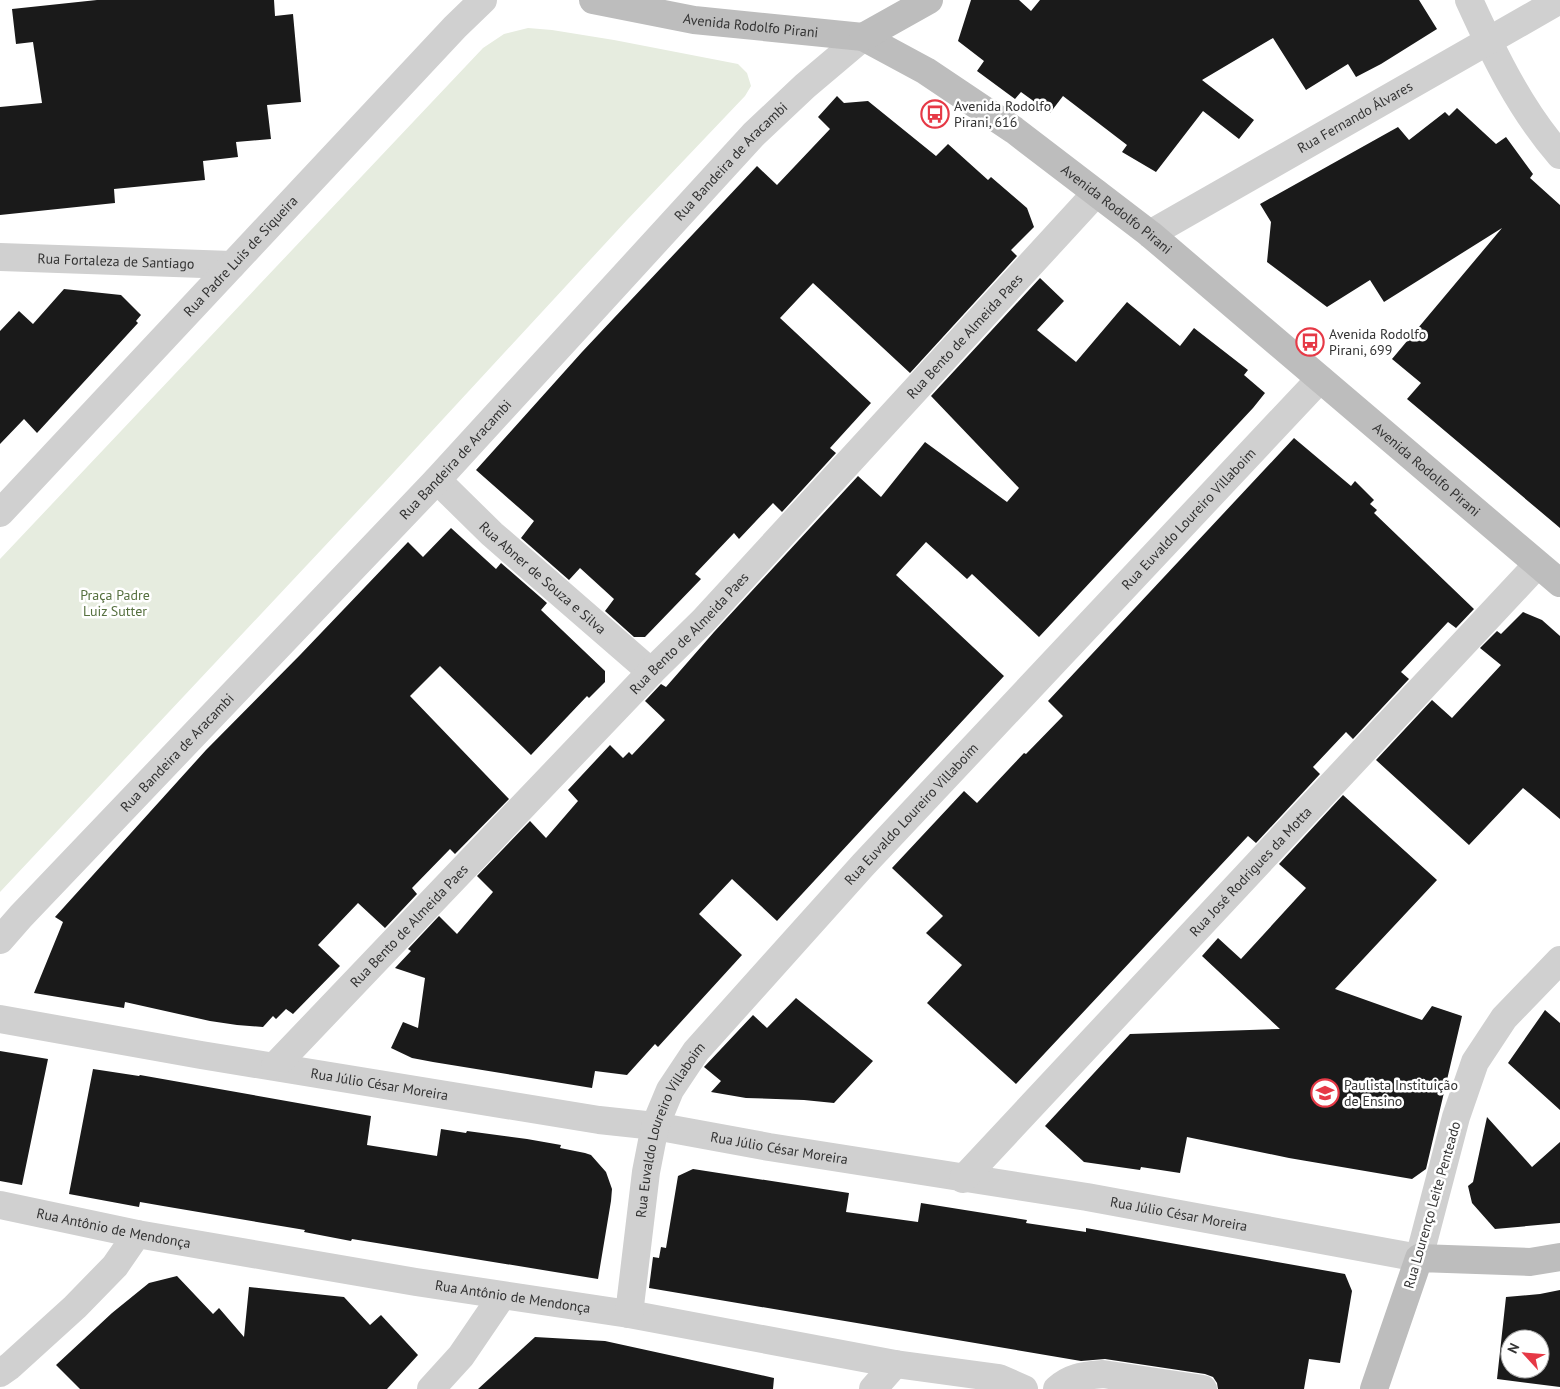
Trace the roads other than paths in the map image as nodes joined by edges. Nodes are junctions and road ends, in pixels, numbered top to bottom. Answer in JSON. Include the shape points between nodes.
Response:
{"nodes":[{"id":1,"x":483,"y":0,"type":"edge"},
{"id":2,"x":592,"y":0,"type":"edge"},
{"id":3,"x":928,"y":0,"type":"edge"},
{"id":4,"x":1469,"y":0,"type":"edge"},
{"id":5,"x":1560,"y":0,"type":"edge"},
{"id":6,"x":863,"y":37,"type":"junction"},
{"id":7,"x":1488,"y":40,"type":"junction"},
{"id":8,"x":1560,"y":155,"type":"edge"},
{"id":9,"x":1096,"y":193,"type":"junction"},
{"id":10,"x":1150,"y":234,"type":"junction"},
{"id":11,"x":0,"y":257,"type":"edge"},
{"id":12,"x":232,"y":265,"type":"junction"},
{"id":13,"x":1320,"y":379,"type":"junction"},
{"id":14,"x":437,"y":480,"type":"junction"},
{"id":15,"x":0,"y":514,"type":"edge"},
{"id":16,"x":1537,"y":565,"type":"junction"},
{"id":17,"x":1560,"y":583,"type":"edge"},
{"id":18,"x":651,"y":672,"type":"junction"},
{"id":19,"x":0,"y":940,"type":"edge"},
{"id":20,"x":1560,"y":960,"type":"edge"},
{"id":21,"x":0,"y":1019,"type":"edge"},
{"id":22,"x":274,"y":1066,"type":"junction"},
{"id":23,"x":655,"y":1126,"type":"junction"},
{"id":24,"x":963,"y":1179,"type":"junction"},
{"id":25,"x":0,"y":1205,"type":"edge"},
{"id":26,"x":137,"y":1234,"type":"junction"},
{"id":27,"x":1560,"y":1257,"type":"edge"},
{"id":28,"x":1419,"y":1258,"type":"junction"},
{"id":29,"x":502,"y":1296,"type":"junction"},
{"id":30,"x":629,"y":1314,"type":"junction"},
{"id":31,"x":895,"y":1364,"type":"junction"},
{"id":32,"x":0,"y":1373,"type":"edge"},
{"id":33,"x":431,"y":1389,"type":"edge"},
{"id":34,"x":873,"y":1389,"type":"edge"},
{"id":35,"x":1024,"y":1389,"type":"edge"},
{"id":36,"x":1057,"y":1389,"type":"edge"},
{"id":37,"x":1203,"y":1389,"type":"edge"},
{"id":38,"x":1374,"y":1389,"type":"edge"}],
"edges":[{"from":1,"to":12,"type":"street","name":"Rua Padre Luis de Siqueira"},
{"from":2,"to":6,"type":"main road","name":"Avenida Rodolfo Pirani","via":[[694,20]]},
{"from":3,"to":6,"type":"main road","name":"Rua Bandeira de Aracambi"},
{"from":4,"to":7,"type":"street"},
{"from":5,"to":7,"type":"street","name":"Rua Fernando Álvares"},
{"from":6,"to":9,"type":"main road","name":"Avenida Rodolfo Pirani","via":[[926,71],[1014,130]]},
{"from":6,"to":14,"type":"street","name":"Rua Bandeira de Aracambi","via":[[754,134]]},
{"from":7,"to":8,"type":"street","via":[[1511,86],[1542,134]]},
{"from":7,"to":10,"type":"street","name":"Rua Fernando Álvares"},
{"from":9,"to":10,"type":"main road","name":"Avenida Rodolfo Pirani"},
{"from":9,"to":18,"type":"street","name":"Rua Bento de Almeida Paes","via":[[704,620]]},
{"from":10,"to":13,"type":"main road","name":"Avenida Rodolfo Pirani"},
{"from":11,"to":12,"type":"street","name":"Rua Fortaleza de Santiago"},
{"from":12,"to":15,"type":"street","name":"Rua Padre Luis de Siqueira"},
{"from":13,"to":16,"type":"main road","name":"Avenida Rodolfo Pirani"},
{"from":13,"to":23,"type":"street","name":"Rua Euvaldo Loureiro Villaboim","via":[[869,858],[702,1044],[670,1090]]},
{"from":14,"to":18,"type":"street","name":"Rua Abner de Souza e Silva","via":[[492,534]]},
{"from":14,"to":19,"type":"street","name":"Rua Bandeira de Aracambi"},
{"from":16,"to":17,"type":"main road","name":"Avenida Rodolfo Pirani"},
{"from":16,"to":24,"type":"street","name":"Rua José Rodrigues da Motta"},
{"from":18,"to":22,"type":"street","name":"Rua Bento de Almeida Paes"},
{"from":20,"to":28,"type":"street","name":"Rua Lourenço Leite Penteado","via":[[1504,1018],[1475,1062],[1456,1117]]},
{"from":21,"to":22,"type":"street","name":"Rua Júlio César Moreira"},
{"from":22,"to":23,"type":"street","name":"Rua Júlio César Moreira","via":[[599,1120]]},
{"from":23,"to":24,"type":"street","name":"Rua Júlio César Moreira"},
{"from":23,"to":30,"type":"street","name":"Rua Euvaldo Loureiro Villaboim","via":[[646,1172]]},
{"from":24,"to":28,"type":"street","name":"Rua Júlio César Moreira"},
{"from":25,"to":26,"type":"street","name":"Rua Antônio de Mendonça"},
{"from":26,"to":29,"type":"street","name":"Rua Antônio de Mendonça"},
{"from":26,"to":32,"type":"street","via":[[115,1266],[75,1307]]},
{"from":27,"to":28,"type":"main road","name":"Rua Júlio César Moreira","via":[[1530,1262]]},
{"from":28,"to":38,"type":"main road","name":"Rua Lourenço Leite Penteado"},
{"from":29,"to":30,"type":"street","name":"Rua Antônio de Mendonça"},
{"from":29,"to":33,"type":"street","via":[[461,1356]]},
{"from":30,"to":31,"type":"street","name":"Rua Antônio de Mendonça"},
{"from":31,"to":34,"type":"street"},
{"from":31,"to":35,"type":"street","name":"Rua Antônio de Mendonça","via":[[999,1378]]},
{"from":36,"to":37,"type":"street","via":[[1067,1380],[1103,1374]]}]}
